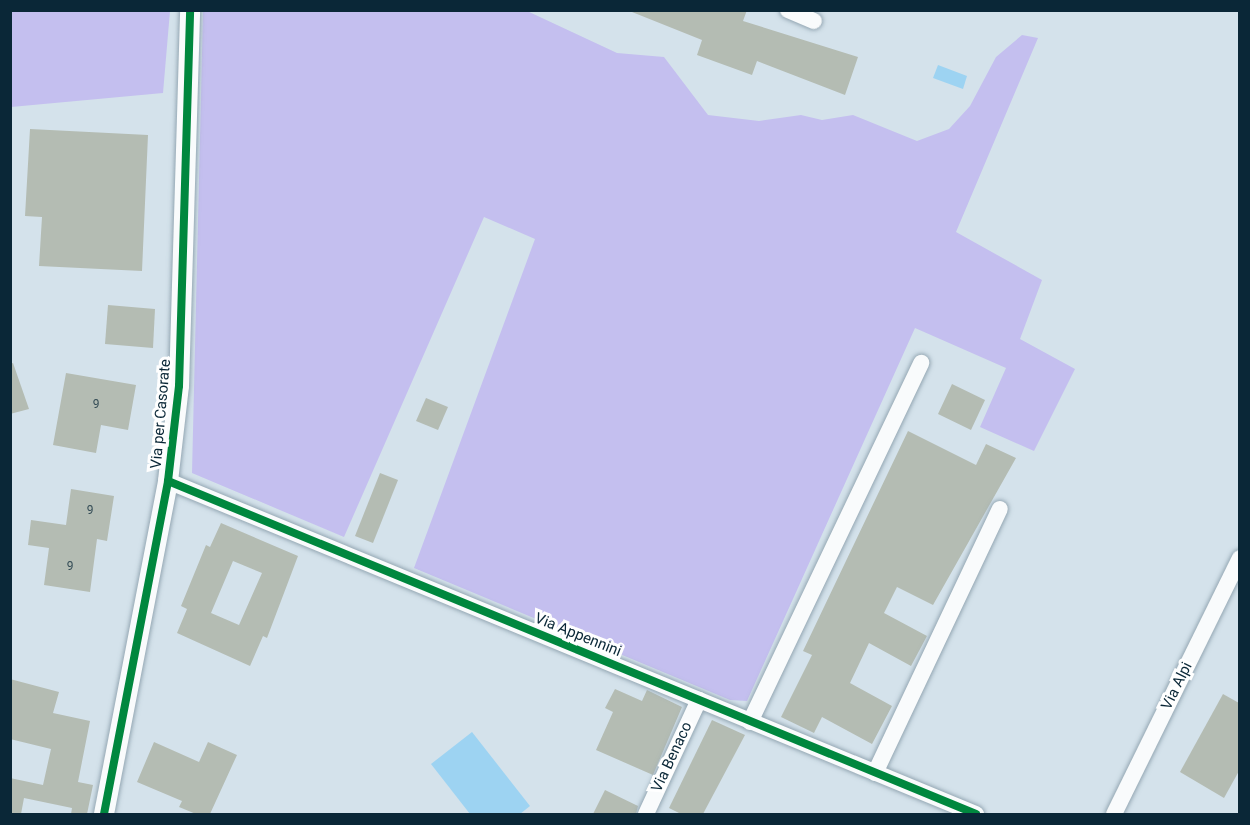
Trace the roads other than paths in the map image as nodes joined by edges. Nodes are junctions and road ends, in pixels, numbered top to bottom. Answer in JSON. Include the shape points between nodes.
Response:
{"nodes":[{"id":1,"x":190,"y":10,"type":"edge"},
{"id":2,"x":788,"y":10,"type":"edge"},
{"id":3,"x":814,"y":21,"type":"dead end"},
{"id":4,"x":921,"y":363,"type":"dead end"},
{"id":5,"x":168,"y":481,"type":"junction"},
{"id":6,"x":1000,"y":509,"type":"dead end"},
{"id":7,"x":1239,"y":558,"type":"edge"},
{"id":8,"x":699,"y":700,"type":"junction"},
{"id":9,"x":750,"y":722,"type":"junction"},
{"id":10,"x":875,"y":773,"type":"junction"},
{"id":11,"x":104,"y":814,"type":"edge"},
{"id":12,"x":646,"y":814,"type":"edge"},
{"id":13,"x":976,"y":814,"type":"edge"},
{"id":14,"x":1113,"y":814,"type":"edge"}],
"edges":[{"from":1,"to":5,"type":"street","name":"Via per Casorate","via":[[179,386]]},
{"from":2,"to":3,"type":"street"},
{"from":4,"to":9,"type":"street"},
{"from":5,"to":8,"type":"street","name":"Via Appennini"},
{"from":5,"to":11,"type":"street","name":"Via per Casorate"},
{"from":6,"to":10,"type":"street"},
{"from":7,"to":14,"type":"street","name":"Via Alpi"},
{"from":8,"to":9,"type":"street","name":"Via Appennini"},
{"from":8,"to":12,"type":"street","name":"Via Benaco"},
{"from":9,"to":10,"type":"street","name":"Via Appennini"},
{"from":10,"to":13,"type":"street","name":"Via Appennini"}]}
